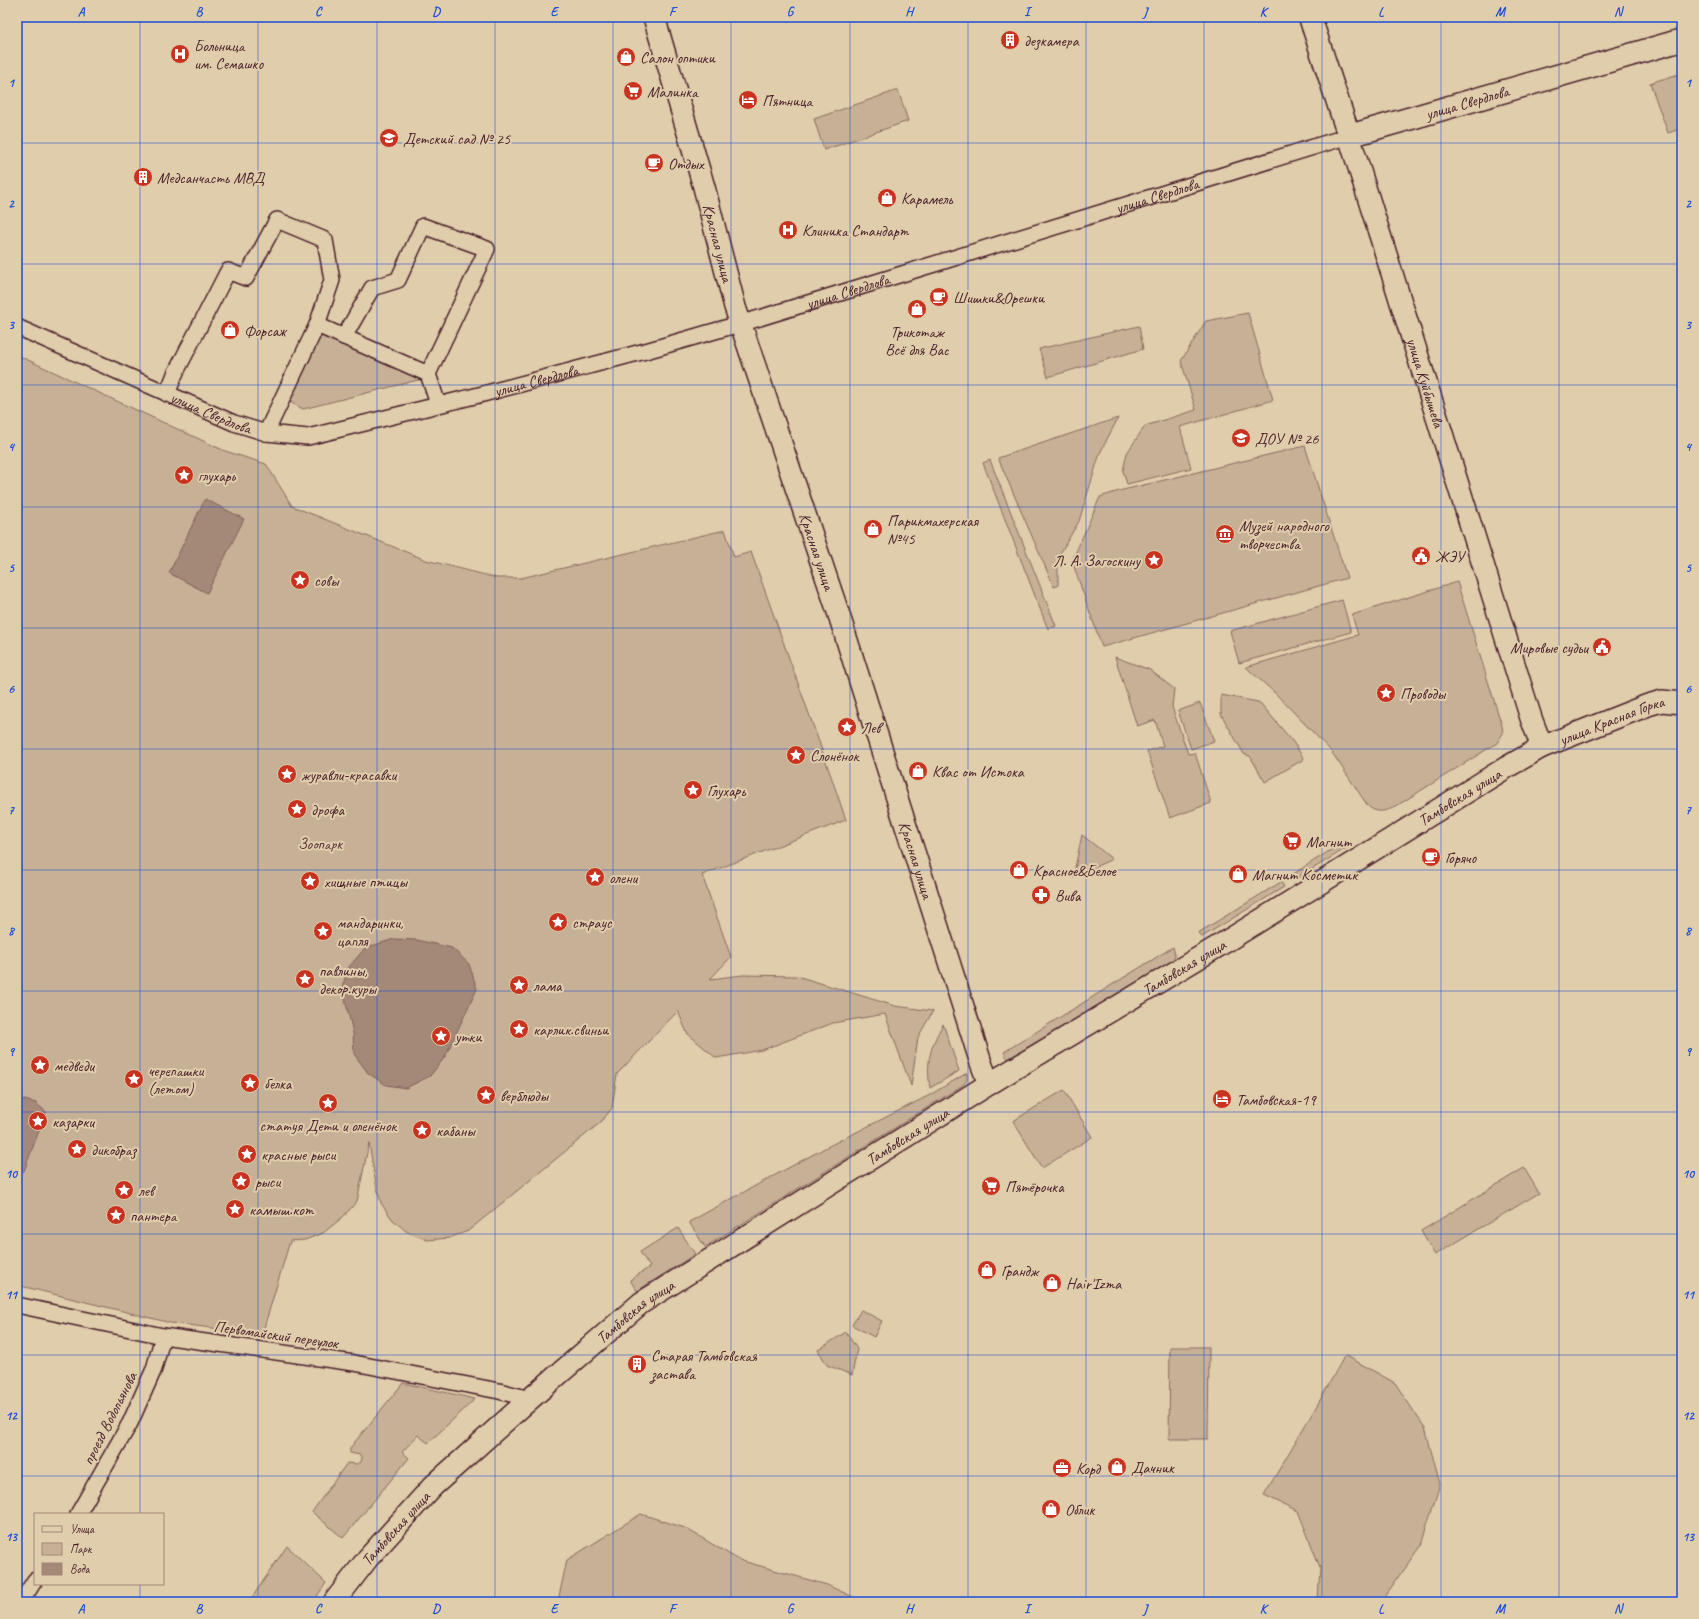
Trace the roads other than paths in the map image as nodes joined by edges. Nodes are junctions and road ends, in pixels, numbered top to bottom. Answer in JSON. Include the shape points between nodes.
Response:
{"nodes":[{"id":1,"x":654,"y":17,"type":"edge"},
{"id":2,"x":1310,"y":17,"type":"edge"},
{"id":3,"x":1682,"y":40,"type":"edge"},
{"id":4,"x":1349,"y":136,"type":"junction"},
{"id":5,"x":740,"y":323,"type":"junction"},
{"id":6,"x":317,"y":325,"type":"junction"},
{"id":7,"x":17,"y":327,"type":"edge"},
{"id":8,"x":344,"y":337,"type":"junction"},
{"id":9,"x":428,"y":374,"type":"junction"},
{"id":10,"x":168,"y":394,"type":"junction"},
{"id":11,"x":438,"y":404,"type":"junction"},
{"id":12,"x":266,"y":433,"type":"junction"},
{"id":13,"x":1682,"y":703,"type":"edge"},
{"id":14,"x":1542,"y":747,"type":"junction"},
{"id":15,"x":989,"y":1084,"type":"junction"},
{"id":16,"x":17,"y":1306,"type":"edge"},
{"id":17,"x":163,"y":1336,"type":"junction"},
{"id":18,"x":530,"y":1399,"type":"junction"},
{"id":19,"x":79,"y":1513,"type":"edge"},
{"id":20,"x":34,"y":1582,"type":"edge"},
{"id":21,"x":21,"y":1602,"type":"edge"},
{"id":22,"x":334,"y":1602,"type":"edge"}],
"edges":[{"from":1,"to":5,"type":"main road","name":"Красная улица","via":[[704,187]]},
{"from":2,"to":4,"type":"main road","name":"улица Куйбышева"},
{"from":3,"to":4,"type":"main road","name":"улица Свердлова"},
{"from":4,"to":5,"type":"street","name":"улица Свердлова"},
{"from":4,"to":14,"type":"main road","name":"улица Куйбышева"},
{"from":5,"to":11,"type":"street","name":"улица Свердлова","via":[[648,350]]},
{"from":5,"to":15,"type":"main road","name":"Красная улица","via":[[838,612]]},
{"from":6,"to":8,"type":"street"},
{"from":6,"to":10,"type":"street","via":[[332,280],[324,240],[277,220],[246,278],[228,271],[175,374]]},
{"from":6,"to":12,"type":"street"},
{"from":7,"to":10,"type":"street","name":"улица Свердлова"},
{"from":8,"to":9,"type":"street"},
{"from":8,"to":9,"type":"street","via":[[372,288],[398,280],[423,226],[487,250]]},
{"from":9,"to":11,"type":"street"},
{"from":10,"to":12,"type":"street","name":"улица Свердлова","via":[[234,423]]},
{"from":11,"to":12,"type":"street","name":"улица Свердлова","via":[[308,437]]},
{"from":13,"to":14,"type":"main road","name":"улица Красная Горка","via":[[1654,703]]},
{"from":14,"to":15,"type":"main road","name":"Тамбовская улица"},
{"from":15,"to":18,"type":"main road","name":"Тамбовская улица","via":[[641,1303]]},
{"from":16,"to":17,"type":"street","name":"Первомайский переулок"},
{"from":17,"to":18,"type":"street","name":"Первомайский переулок","via":[[354,1364]]},
{"from":17,"to":19,"type":"street","name":"проезд Водопьянова","via":[[154,1368],[130,1423]]},
{"from":18,"to":22,"type":"main road","name":"Тамбовская улица","via":[[433,1486],[368,1558]]},
{"from":20,"to":21,"type":"street"}]}
